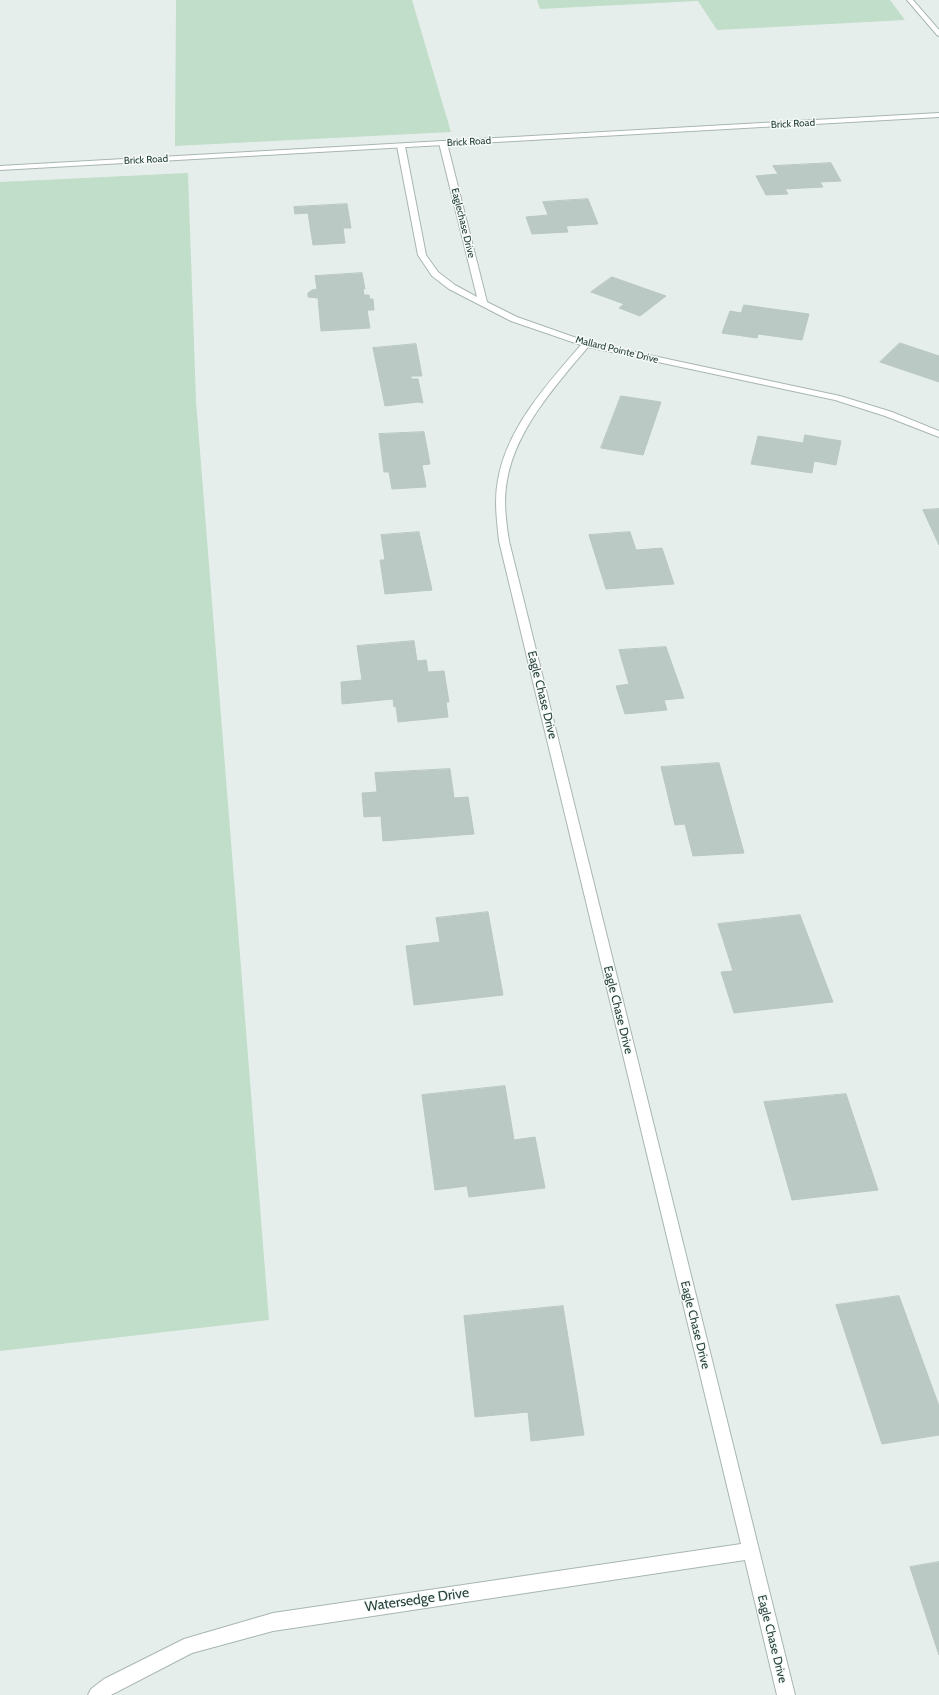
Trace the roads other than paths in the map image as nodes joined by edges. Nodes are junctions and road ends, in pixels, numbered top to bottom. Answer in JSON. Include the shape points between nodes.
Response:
{"nodes":[{"id":1,"x":910,"y":0,"type":"edge"},
{"id":2,"x":939,"y":34,"type":"edge"},
{"id":3,"x":939,"y":115,"type":"edge"},
{"id":4,"x":443,"y":143,"type":"junction"},
{"id":5,"x":401,"y":146,"type":"junction"},
{"id":6,"x":0,"y":168,"type":"edge"},
{"id":7,"x":483,"y":303,"type":"junction"},
{"id":8,"x":586,"y":344,"type":"junction"},
{"id":9,"x":939,"y":434,"type":"edge"},
{"id":10,"x":750,"y":1551,"type":"junction"},
{"id":11,"x":97,"y":1695,"type":"edge"},
{"id":12,"x":786,"y":1695,"type":"edge"}],
"edges":[{"from":1,"to":2,"type":"street"},
{"from":3,"to":4,"type":"street","name":"Brick Road"},
{"from":4,"to":5,"type":"street","name":"Brick Road"},
{"from":4,"to":7,"type":"street","name":"Eaglechase Drive"},
{"from":5,"to":6,"type":"street","name":"Brick Road"},
{"from":5,"to":7,"type":"street","name":"Mallard Pointe Drive","via":[[422,255],[434,274],[452,287]]},
{"from":7,"to":8,"type":"street","name":"Mallard Pointe Drive","via":[[514,320]]},
{"from":8,"to":9,"type":"street","name":"Mallard Pointe Drive","via":[[837,398],[875,409]]},
{"from":8,"to":10,"type":"street","name":"Eagle Chase Drive","via":[[560,374],[532,414],[512,449],[504,472],[501,495],[504,541]]},
{"from":10,"to":11,"type":"street","name":"Watersedge Drive","via":[[273,1622],[190,1645],[110,1685]]},
{"from":10,"to":12,"type":"street","name":"Eagle Chase Drive"}]}
